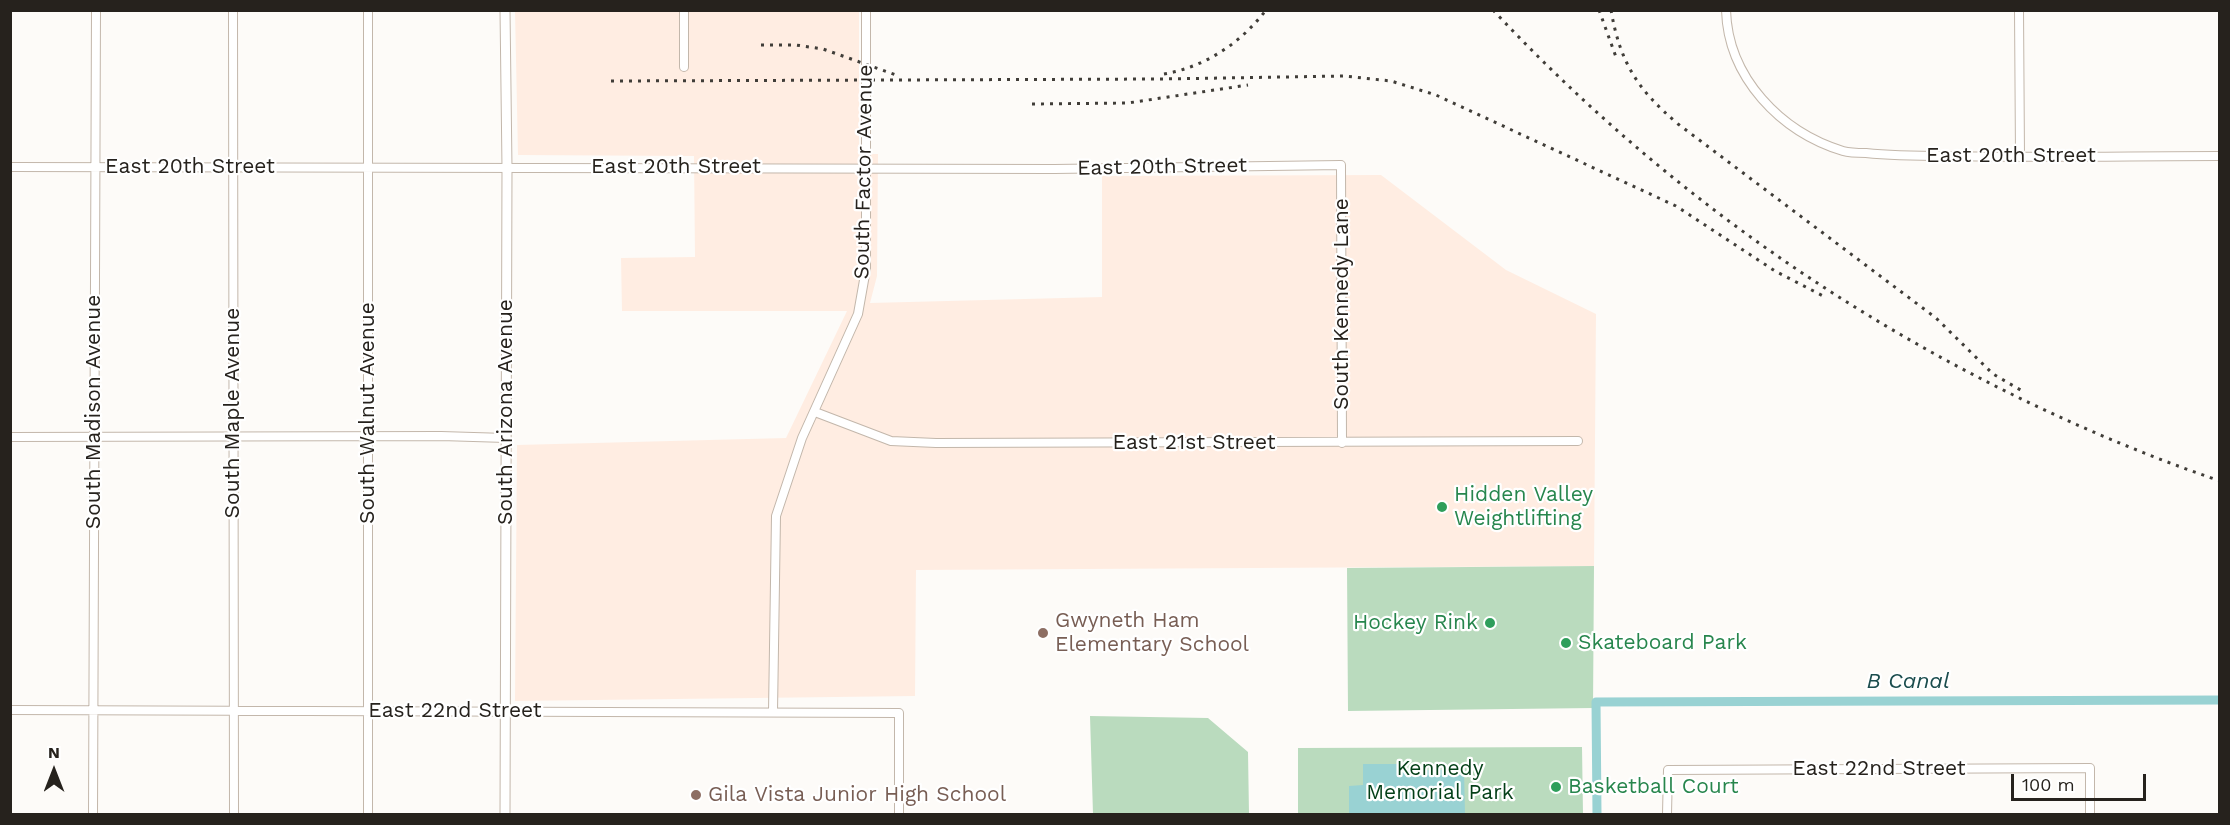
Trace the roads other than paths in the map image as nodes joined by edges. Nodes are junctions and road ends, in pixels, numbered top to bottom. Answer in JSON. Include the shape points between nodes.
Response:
{"nodes":[{"id":1,"x":96,"y":10,"type":"edge"},
{"id":2,"x":233,"y":10,"type":"edge"},
{"id":3,"x":368,"y":10,"type":"edge"},
{"id":4,"x":505,"y":10,"type":"edge"},
{"id":5,"x":684,"y":10,"type":"edge"},
{"id":6,"x":866,"y":10,"type":"edge"},
{"id":7,"x":1726,"y":10,"type":"edge"},
{"id":8,"x":2019,"y":10,"type":"edge"},
{"id":9,"x":684,"y":67,"type":"dead end"},
{"id":10,"x":2220,"y":156,"type":"edge"},
{"id":11,"x":2020,"y":157,"type":"junction"},
{"id":12,"x":1341,"y":165,"type":"joint"},
{"id":13,"x":10,"y":167,"type":"edge"},
{"id":14,"x":96,"y":167,"type":"junction"},
{"id":15,"x":233,"y":167,"type":"junction"},
{"id":16,"x":368,"y":167,"type":"junction"},
{"id":17,"x":865,"y":167,"type":"junction"},
{"id":18,"x":507,"y":168,"type":"junction"},
{"id":19,"x":815,"y":412,"type":"junction"},
{"id":20,"x":368,"y":436,"type":"junction"},
{"id":21,"x":10,"y":437,"type":"edge"},
{"id":22,"x":94,"y":437,"type":"junction"},
{"id":23,"x":233,"y":437,"type":"junction"},
{"id":24,"x":506,"y":438,"type":"junction"},
{"id":25,"x":1578,"y":441,"type":"dead end"},
{"id":26,"x":1342,"y":443,"type":"junction"},
{"id":27,"x":10,"y":710,"type":"edge"},
{"id":28,"x":93,"y":710,"type":"junction"},
{"id":29,"x":234,"y":710,"type":"junction"},
{"id":30,"x":368,"y":711,"type":"junction"},
{"id":31,"x":504,"y":711,"type":"junction"},
{"id":32,"x":773,"y":712,"type":"junction"},
{"id":33,"x":93,"y":814,"type":"edge"},
{"id":34,"x":234,"y":814,"type":"edge"},
{"id":35,"x":368,"y":814,"type":"edge"},
{"id":36,"x":505,"y":814,"type":"edge"},
{"id":37,"x":899,"y":814,"type":"edge"},
{"id":38,"x":1668,"y":814,"type":"edge"},
{"id":39,"x":2090,"y":814,"type":"edge"}],
"edges":[{"from":1,"to":14,"type":"street","name":"South Madison Avenue"},
{"from":2,"to":15,"type":"street","name":"South Maple Avenue"},
{"from":3,"to":16,"type":"street","name":"South Walnut Avenue"},
{"from":4,"to":18,"type":"street","name":"South Arizona Avenue"},
{"from":5,"to":9,"type":"street"},
{"from":6,"to":17,"type":"street","name":"South Factor Avenue"},
{"from":7,"to":11,"type":"street","name":"East 20th Street","via":[[1732,46],[1744,74],[1760,99],[1806,135],[1845,151]]},
{"from":8,"to":11,"type":"street"},
{"from":10,"to":11,"type":"street","name":"East 20th Street"},
{"from":12,"to":17,"type":"street","name":"East 20th Street"},
{"from":12,"to":26,"type":"street","name":"South Kennedy Lane"},
{"from":13,"to":14,"type":"street","name":"East 20th Street"},
{"from":14,"to":15,"type":"street","name":"East 20th Street"},
{"from":14,"to":22,"type":"street","name":"South Madison Avenue"},
{"from":15,"to":16,"type":"street","name":"East 20th Street"},
{"from":15,"to":23,"type":"street","name":"South Maple Avenue"},
{"from":16,"to":18,"type":"street","name":"East 20th Street"},
{"from":16,"to":20,"type":"street","name":"South Walnut Avenue"},
{"from":17,"to":18,"type":"street","name":"East 20th Street"},
{"from":17,"to":19,"type":"street","name":"South Factor Avenue","via":[[866,269],[858,314]]},
{"from":18,"to":24,"type":"street","name":"South Arizona Avenue"},
{"from":19,"to":26,"type":"street","name":"East 21st Street","via":[[902,442]]},
{"from":19,"to":32,"type":"street","name":"South Factor Avenue","via":[[802,438],[776,516]]},
{"from":20,"to":23,"type":"street"},
{"from":20,"to":24,"type":"street"},
{"from":20,"to":30,"type":"street","name":"South Walnut Avenue"},
{"from":21,"to":22,"type":"street"},
{"from":22,"to":23,"type":"street"},
{"from":22,"to":28,"type":"street","name":"South Madison Avenue"},
{"from":23,"to":29,"type":"street","name":"South Maple Avenue"},
{"from":24,"to":31,"type":"street","name":"South Arizona Avenue"},
{"from":25,"to":26,"type":"street","name":"East 21st Street"},
{"from":27,"to":28,"type":"street","name":"East 22nd Street"},
{"from":28,"to":29,"type":"street","name":"East 22nd Street"},
{"from":28,"to":33,"type":"street","name":"South Madison Avenue"},
{"from":29,"to":30,"type":"street","name":"East 22nd Street"},
{"from":29,"to":34,"type":"street","name":"South Maple Avenue"},
{"from":30,"to":31,"type":"street","name":"East 22nd Street"},
{"from":30,"to":35,"type":"street","name":"South Walnut Avenue"},
{"from":31,"to":32,"type":"street","name":"East 22nd Street"},
{"from":31,"to":36,"type":"street","name":"South Arizona Avenue"},
{"from":32,"to":37,"type":"street","name":"East 22nd Street","via":[[899,713]]},
{"from":38,"to":39,"type":"street","name":"East 22nd Street","via":[[1668,770],[2090,768]]}]}
